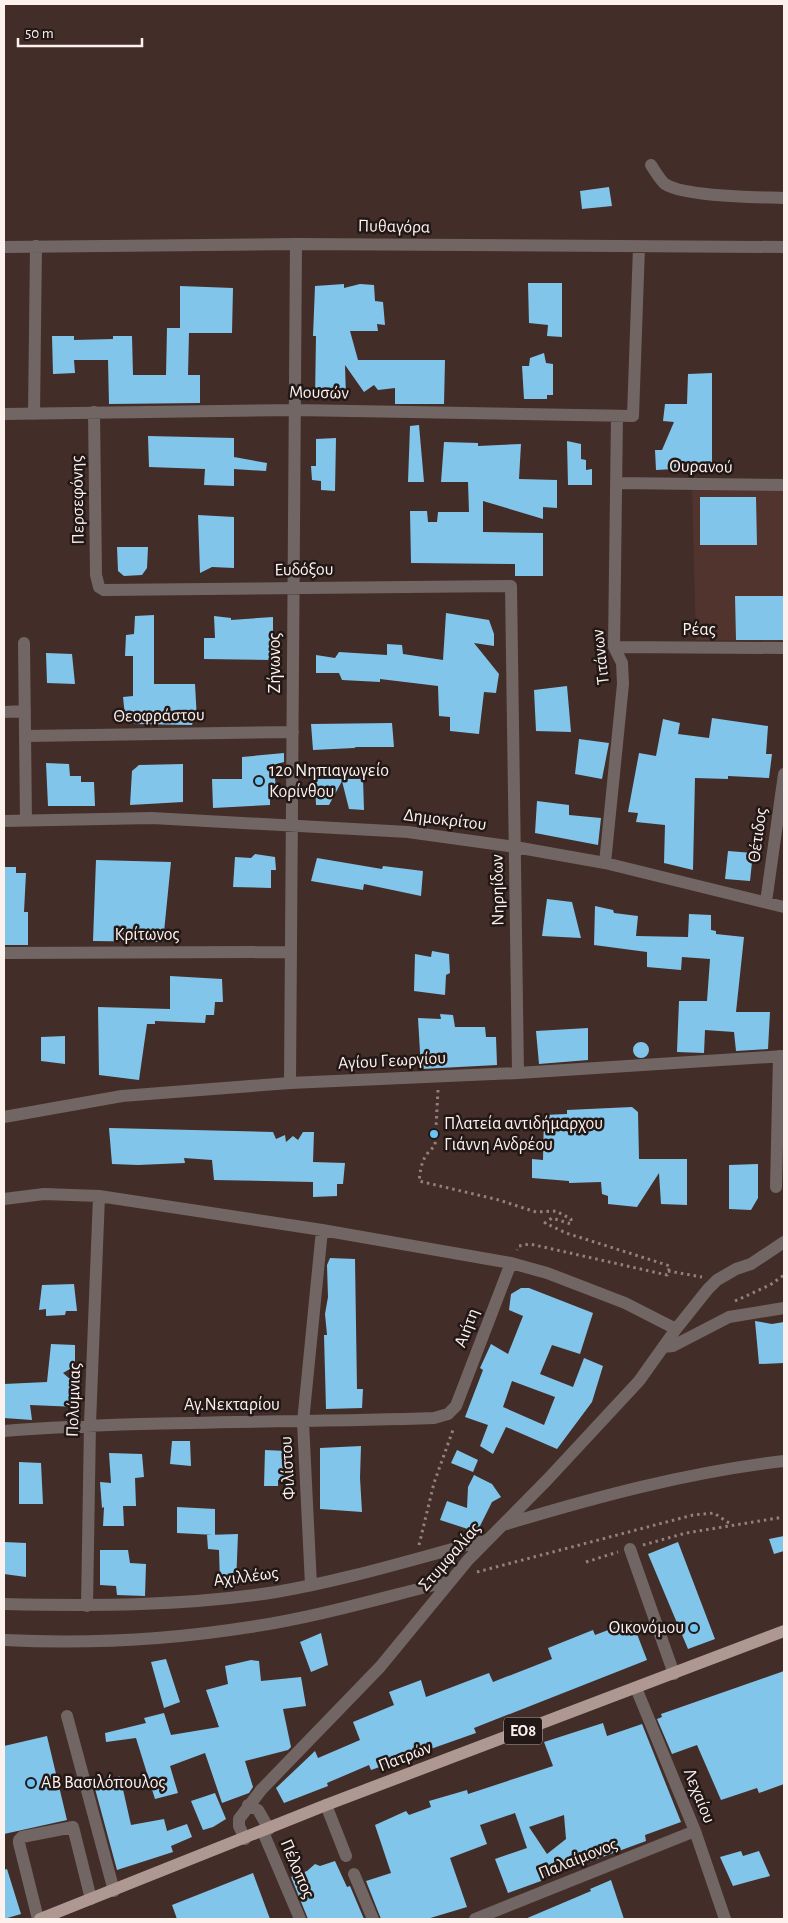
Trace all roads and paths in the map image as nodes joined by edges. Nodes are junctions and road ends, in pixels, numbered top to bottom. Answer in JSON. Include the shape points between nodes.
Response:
{"nodes":[{"id":1,"x":651,"y":166,"type":"dead end"},
{"id":2,"x":784,"y":198,"type":"edge"},
{"id":3,"x":296,"y":244,"type":"junction"},
{"id":4,"x":36,"y":246,"type":"junction"},
{"id":5,"x":4,"y":247,"type":"edge"},
{"id":6,"x":639,"y":247,"type":"junction"},
{"id":7,"x":784,"y":247,"type":"edge"},
{"id":8,"x":295,"y":410,"type":"junction"},
{"id":9,"x":94,"y":412,"type":"junction"},
{"id":10,"x":4,"y":414,"type":"edge"},
{"id":11,"x":34,"y":414,"type":"junction"},
{"id":12,"x":617,"y":416,"type":"junction"},
{"id":13,"x":617,"y":483,"type":"junction"},
{"id":14,"x":784,"y":485,"type":"edge"},
{"id":15,"x":511,"y":586,"type":"joint"},
{"id":16,"x":98,"y":587,"type":"joint"},
{"id":17,"x":294,"y":588,"type":"junction"},
{"id":18,"x":24,"y":643,"type":"dead end"},
{"id":19,"x":614,"y":647,"type":"junction"},
{"id":20,"x":784,"y":648,"type":"edge"},
{"id":21,"x":25,"y":711,"type":"junction"},
{"id":22,"x":4,"y":712,"type":"edge"},
{"id":23,"x":293,"y":732,"type":"junction"},
{"id":24,"x":25,"y":736,"type":"junction"},
{"id":25,"x":784,"y":774,"type":"edge"},
{"id":26,"x":26,"y":820,"type":"junction"},
{"id":27,"x":4,"y":821,"type":"edge"},
{"id":28,"x":292,"y":824,"type":"junction"},
{"id":29,"x":515,"y":847,"type":"junction"},
{"id":30,"x":606,"y":863,"type":"junction"},
{"id":31,"x":766,"y":902,"type":"junction"},
{"id":32,"x":784,"y":906,"type":"edge"},
{"id":33,"x":291,"y":952,"type":"junction"},
{"id":34,"x":4,"y":953,"type":"edge"},
{"id":35,"x":781,"y":1056,"type":"edge"},
{"id":36,"x":518,"y":1073,"type":"junction"},
{"id":37,"x":439,"y":1077,"type":"junction"},
{"id":38,"x":290,"y":1083,"type":"junction"},
{"id":39,"x":4,"y":1117,"type":"edge"},
{"id":40,"x":776,"y":1187,"type":"dead end"},
{"id":41,"x":99,"y":1196,"type":"junction"},
{"id":42,"x":4,"y":1199,"type":"edge"},
{"id":43,"x":322,"y":1230,"type":"junction"},
{"id":44,"x":784,"y":1242,"type":"edge"},
{"id":45,"x":510,"y":1263,"type":"junction"},
{"id":46,"x":668,"y":1270,"type":"junction"},
{"id":47,"x":784,"y":1275,"type":"edge"},
{"id":48,"x":717,"y":1280,"type":"junction"},
{"id":49,"x":728,"y":1305,"type":"dead end"},
{"id":50,"x":784,"y":1308,"type":"edge"},
{"id":51,"x":676,"y":1329,"type":"junction"},
{"id":52,"x":663,"y":1347,"type":"junction"},
{"id":53,"x":456,"y":1406,"type":"junction"},
{"id":54,"x":304,"y":1422,"type":"junction"},
{"id":55,"x":90,"y":1424,"type":"junction"},
{"id":56,"x":4,"y":1431,"type":"edge"},
{"id":57,"x":784,"y":1461,"type":"edge"},
{"id":58,"x":784,"y":1517,"type":"edge"},
{"id":59,"x":732,"y":1525,"type":"junction"},
{"id":60,"x":500,"y":1526,"type":"junction"},
{"id":61,"x":486,"y":1540,"type":"junction"},
{"id":62,"x":630,"y":1549,"type":"junction"},
{"id":63,"x":419,"y":1558,"type":"junction"},
{"id":64,"x":586,"y":1562,"type":"dead end"},
{"id":65,"x":450,"y":1580,"type":"junction"},
{"id":66,"x":311,"y":1585,"type":"junction"},
{"id":67,"x":4,"y":1604,"type":"edge"},
{"id":68,"x":88,"y":1606,"type":"junction"},
{"id":69,"x":784,"y":1631,"type":"edge"},
{"id":70,"x":4,"y":1640,"type":"edge"},
{"id":71,"x":674,"y":1674,"type":"junction"},
{"id":72,"x":636,"y":1688,"type":"junction"},
{"id":73,"x":67,"y":1716,"type":"dead end"},
{"id":74,"x":248,"y":1805,"type":"junction"},
{"id":75,"x":326,"y":1805,"type":"junction"},
{"id":76,"x":266,"y":1831,"type":"junction"},
{"id":77,"x":695,"y":1831,"type":"junction"},
{"id":78,"x":245,"y":1839,"type":"junction"},
{"id":79,"x":346,"y":1856,"type":"dead end"},
{"id":80,"x":354,"y":1874,"type":"dead end"},
{"id":81,"x":114,"y":1891,"type":"junction"},
{"id":82,"x":91,"y":1899,"type":"junction"},
{"id":83,"x":39,"y":1919,"type":"edge"},
{"id":84,"x":300,"y":1919,"type":"edge"},
{"id":85,"x":373,"y":1919,"type":"edge"},
{"id":86,"x":475,"y":1919,"type":"edge"},
{"id":87,"x":725,"y":1919,"type":"edge"}],
"edges":[{"from":1,"to":2,"type":"street","via":[[665,184],[684,190],[715,195]]},
{"from":3,"to":4,"type":"street","name":"Πυθαγόρα"},
{"from":3,"to":6,"type":"street","name":"Πυθαγόρα"},
{"from":3,"to":8,"type":"street","name":"Ζήνωνος"},
{"from":4,"to":5,"type":"street","name":"Πυθαγόρα"},
{"from":4,"to":11,"type":"street"},
{"from":6,"to":7,"type":"street","name":"Πυθαγόρα"},
{"from":6,"to":12,"type":"street","name":"Μουσών","via":[[633,416]]},
{"from":8,"to":9,"type":"street","name":"Μουσών"},
{"from":8,"to":12,"type":"street","name":"Μουσών"},
{"from":8,"to":17,"type":"street","name":"Ζήνωνος"},
{"from":9,"to":11,"type":"street","name":"Μουσών"},
{"from":9,"to":16,"type":"street","name":"Περσεφόνης"},
{"from":10,"to":11,"type":"street","name":"Μουσών"},
{"from":12,"to":13,"type":"street","name":"Τιτάνων"},
{"from":13,"to":14,"type":"street","name":"Ουρανού"},
{"from":13,"to":19,"type":"street","name":"Τιτάνων"},
{"from":15,"to":17,"type":"street","name":"Ευδόξου"},
{"from":15,"to":29,"type":"street","name":"Νηρηίδων"},
{"from":16,"to":17,"type":"street","name":"Ευδόξου","via":[[111,592]]},
{"from":17,"to":23,"type":"street","name":"Ζήνωνος"},
{"from":18,"to":21,"type":"street"},
{"from":19,"to":20,"type":"street","name":"Ρέας"},
{"from":19,"to":30,"type":"street","name":"Τιτάνων","via":[[622,663],[623,684]]},
{"from":21,"to":22,"type":"street"},
{"from":21,"to":24,"type":"street"},
{"from":23,"to":24,"type":"street","name":"Θεοφράστου"},
{"from":23,"to":28,"type":"street","name":"Ζήνωνος"},
{"from":24,"to":26,"type":"street"},
{"from":25,"to":31,"type":"street","name":"Θέτιδος"},
{"from":26,"to":27,"type":"street","name":"Δημοκρίτου"},
{"from":26,"to":28,"type":"street","name":"Δημοκρίτου","via":[[152,818]]},
{"from":28,"to":29,"type":"street","name":"Δημοκρίτου","via":[[408,832]]},
{"from":28,"to":33,"type":"street","name":"Ζήνωνος"},
{"from":29,"to":30,"type":"street","name":"Δημοκρίτου"},
{"from":29,"to":36,"type":"street","name":"Νηρηίδων"},
{"from":30,"to":31,"type":"street","name":"Δημοκρίτου"},
{"from":31,"to":32,"type":"street","name":"Δημοκρίτου"},
{"from":33,"to":34,"type":"street","name":"Κρίτωνος"},
{"from":33,"to":38,"type":"street","name":"Ζήνωνος"},
{"from":35,"to":36,"type":"street","name":"Αγίου Γεωργίου"},
{"from":35,"to":40,"type":"street"},
{"from":36,"to":37,"type":"street","name":"Αγίου Γεωργίου"},
{"from":37,"to":38,"type":"street","name":"Αγίου Γεωργίου"},
{"from":37,"to":46,"type":"path","via":[[435,1146],[421,1163],[419,1181],[536,1212],[556,1211],[571,1219],[571,1224],[552,1218],[545,1223],[566,1234],[670,1266]]},
{"from":38,"to":39,"type":"street","name":"Αγίου Γεωργίου","via":[[122,1096]]},
{"from":41,"to":42,"type":"street","via":[[44,1194]]},
{"from":41,"to":43,"type":"street"},
{"from":41,"to":55,"type":"street","name":"Πολύμνιας"},
{"from":43,"to":45,"type":"street"},
{"from":43,"to":54,"type":"street","name":"Φιλίστου"},
{"from":44,"to":48,"type":"street","via":[[751,1264]]},
{"from":45,"to":46,"type":"path","via":[[519,1246],[530,1244],[667,1276]]},
{"from":45,"to":51,"type":"street","via":[[547,1273],[626,1303]]},
{"from":45,"to":53,"type":"street","name":"Αιήτη"},
{"from":46,"to":48,"type":"path"},
{"from":47,"to":49,"type":"path"},
{"from":48,"to":51,"type":"street","name":"Στυμφαλίας"},
{"from":50,"to":52,"type":"street","via":[[729,1317],[673,1346]]},
{"from":51,"to":52,"type":"street","name":"Στυμφαλίας"},
{"from":52,"to":60,"type":"street","name":"Στυμφαλίας","via":[[639,1381]]},
{"from":53,"to":54,"type":"street","name":"Αγ.Νεκταρίου","via":[[448,1414],[434,1418]]},
{"from":53,"to":63,"type":"path","via":[[453,1434],[420,1532]]},
{"from":54,"to":55,"type":"street","name":"Αγ.Νεκταρίου"},
{"from":54,"to":66,"type":"street","name":"Φιλίστου"},
{"from":55,"to":56,"type":"street","name":"Αγ.Νεκταρίου"},
{"from":55,"to":68,"type":"street","name":"Πολύμνιας"},
{"from":57,"to":60,"type":"street","via":[[724,1468],[649,1484]]},
{"from":58,"to":59,"type":"path"},
{"from":59,"to":62,"type":"path","via":[[686,1533]]},
{"from":59,"to":65,"type":"path","via":[[714,1513],[694,1515]]},
{"from":60,"to":61,"type":"street","name":"Στυμφαλίας"},
{"from":61,"to":63,"type":"street","name":"Αχιλλέως"},
{"from":61,"to":65,"type":"street","name":"Στυμφαλίας"},
{"from":62,"to":64,"type":"path"},
{"from":62,"to":71,"type":"street"},
{"from":63,"to":66,"type":"street","name":"Αχιλλέως"},
{"from":65,"to":70,"type":"street","via":[[323,1613],[222,1631],[89,1642]]},
{"from":65,"to":74,"type":"street","name":"Στυμφαλίας","via":[[380,1667]]},
{"from":66,"to":68,"type":"street","name":"Αχιλλέως","via":[[171,1603]]},
{"from":67,"to":68,"type":"street","name":"Αχιλλέως"},
{"from":69,"to":71,"type":"main road","name":"Πατρών","number":"ΕΟ8"},
{"from":71,"to":72,"type":"main road","name":"Πατρών","number":"ΕΟ8"},
{"from":72,"to":75,"type":"main road","name":"Πατρών","number":"ΕΟ8"},
{"from":72,"to":77,"type":"street","name":"Λεχαίου"},
{"from":73,"to":81,"type":"street"},
{"from":74,"to":76,"type":"street","name":"Πέλοπος","via":[[258,1810]]},
{"from":74,"to":78,"type":"street","via":[[239,1819]]},
{"from":75,"to":76,"type":"main road","name":"Πατρών","number":"ΕΟ8"},
{"from":75,"to":79,"type":"street"},
{"from":76,"to":78,"type":"main road","name":"Πατρών","number":"ΕΟ8"},
{"from":76,"to":84,"type":"street","name":"Πέλοπος"},
{"from":77,"to":86,"type":"street","name":"Παλαίμονος"},
{"from":77,"to":87,"type":"street","name":"Λεχαίου"},
{"from":78,"to":81,"type":"main road","name":"Πατρών","number":"ΕΟ8"},
{"from":80,"to":85,"type":"street"},
{"from":81,"to":82,"type":"main road","name":"Πατρών","number":"ΕΟ8"},
{"from":82,"to":83,"type":"main road","name":"Πατρών","number":"ΕΟ8"},
{"from":82,"to":83,"type":"street","via":[[73,1827],[22,1837],[19,1843]]}]}
